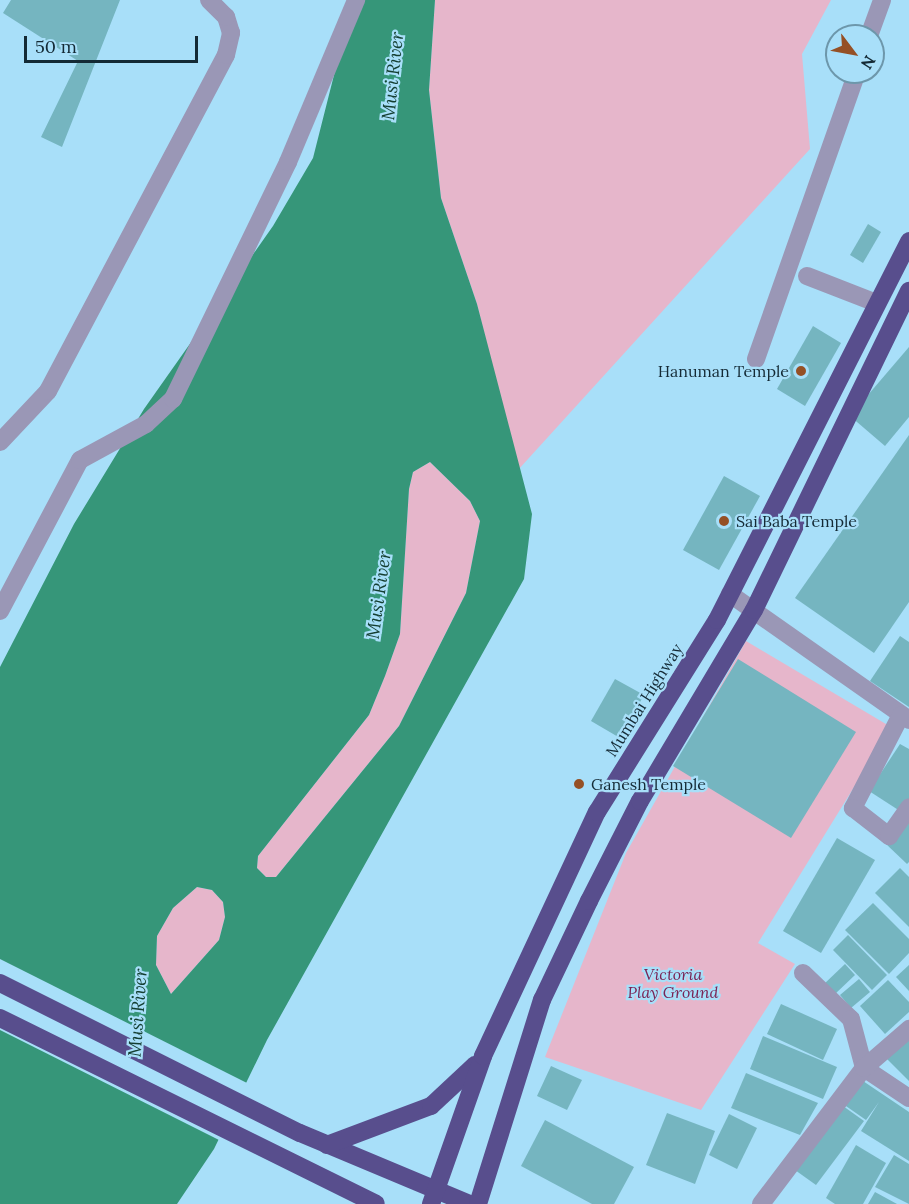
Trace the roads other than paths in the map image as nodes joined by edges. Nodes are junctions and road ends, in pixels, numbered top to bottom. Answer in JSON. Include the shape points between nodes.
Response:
{"nodes":[{"id":1,"x":209,"y":0,"type":"edge"},
{"id":2,"x":356,"y":0,"type":"edge"},
{"id":3,"x":882,"y":0,"type":"edge"},
{"id":4,"x":873,"y":24,"type":"edge"},
{"id":5,"x":853,"y":84,"type":"edge"},
{"id":6,"x":909,"y":241,"type":"edge"},
{"id":7,"x":807,"y":276,"type":"dead end"},
{"id":8,"x":884,"y":283,"type":"junction"},
{"id":9,"x":908,"y":296,"type":"edge"},
{"id":10,"x":874,"y":302,"type":"junction"},
{"id":11,"x":756,"y":358,"type":"dead end"},
{"id":12,"x":0,"y":442,"type":"edge"},
{"id":13,"x":730,"y":594,"type":"junction"},
{"id":14,"x":0,"y":610,"type":"edge"},
{"id":15,"x":754,"y":610,"type":"junction"},
{"id":16,"x":905,"y":718,"type":"edge"},
{"id":17,"x":909,"y":807,"type":"edge"},
{"id":18,"x":803,"y":973,"type":"dead end"},
{"id":19,"x":0,"y":983,"type":"edge"},
{"id":20,"x":0,"y":1018,"type":"edge"},
{"id":21,"x":909,"y":1029,"type":"edge"},
{"id":22,"x":483,"y":1056,"type":"junction"},
{"id":23,"x":864,"y":1068,"type":"junction"},
{"id":24,"x":909,"y":1098,"type":"edge"},
{"id":25,"x":327,"y":1145,"type":"junction"},
{"id":26,"x":434,"y":1197,"type":"edge"},
{"id":27,"x":375,"y":1204,"type":"edge"},
{"id":28,"x":470,"y":1204,"type":"edge"},
{"id":29,"x":478,"y":1204,"type":"edge"},
{"id":30,"x":761,"y":1204,"type":"edge"}],
"edges":[{"from":1,"to":12,"type":"street","via":[[226,17],[231,33],[226,55],[48,391]]},
{"from":2,"to":14,"type":"street","via":[[288,162],[173,399],[146,424],[80,460]]},
{"from":3,"to":4,"type":"street"},
{"from":5,"to":11,"type":"street"},
{"from":6,"to":8,"type":"highway","name":"Mumbai Highway"},
{"from":7,"to":10,"type":"street"},
{"from":8,"to":9,"type":"street"},
{"from":8,"to":10,"type":"highway","name":"Mumbai Highway"},
{"from":9,"to":15,"type":"highway"},
{"from":10,"to":13,"type":"highway","name":"Mumbai Highway"},
{"from":13,"to":15,"type":"street"},
{"from":13,"to":22,"type":"highway","name":"Mumbai Highway","via":[[597,812]]},
{"from":15,"to":16,"type":"street"},
{"from":15,"to":29,"type":"highway","via":[[640,801],[542,1000]]},
{"from":16,"to":17,"type":"street","via":[[853,808],[889,836]]},
{"from":18,"to":23,"type":"street","via":[[851,1019]]},
{"from":19,"to":25,"type":"highway"},
{"from":20,"to":27,"type":"highway"},
{"from":21,"to":23,"type":"street"},
{"from":22,"to":25,"type":"highway","via":[[456,1088],[431,1106]]},
{"from":22,"to":26,"type":"highway","name":"Mumbai Highway"},
{"from":23,"to":24,"type":"street"},
{"from":23,"to":30,"type":"street"},
{"from":25,"to":26,"type":"highway"},
{"from":26,"to":28,"type":"highway"}]}
